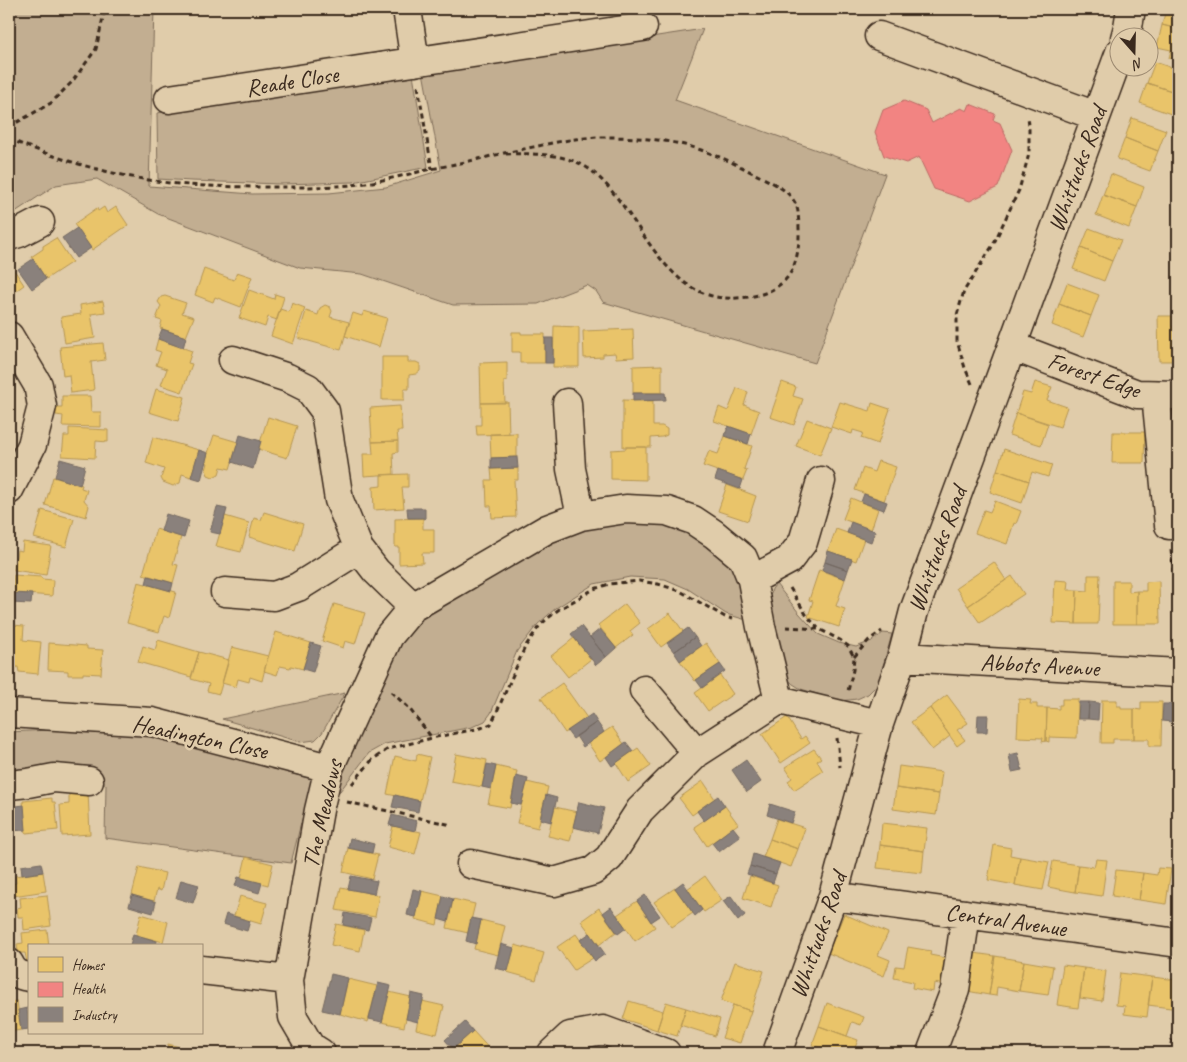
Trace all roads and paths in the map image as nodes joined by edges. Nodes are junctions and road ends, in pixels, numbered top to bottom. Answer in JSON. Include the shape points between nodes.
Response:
{"nodes":[{"id":1,"x":105,"y":9,"type":"edge"},
{"id":2,"x":407,"y":9,"type":"edge"},
{"id":3,"x":1131,"y":9,"type":"edge"},
{"id":4,"x":643,"y":27,"type":"dead end"},
{"id":5,"x":1128,"y":28,"type":"edge"},
{"id":6,"x":879,"y":36,"type":"dead end"},
{"id":7,"x":415,"y":62,"type":"junction"},
{"id":8,"x":1110,"y":78,"type":"edge"},
{"id":9,"x":1023,"y":90,"type":"junction"},
{"id":10,"x":169,"y":99,"type":"dead end"},
{"id":11,"x":1096,"y":116,"type":"junction"},
{"id":12,"x":9,"y":127,"type":"edge"},
{"id":13,"x":9,"y":139,"type":"edge"},
{"id":14,"x":504,"y":154,"type":"junction"},
{"id":15,"x":432,"y":169,"type":"junction"},
{"id":16,"x":40,"y":222,"type":"dead end"},
{"id":17,"x":9,"y":236,"type":"edge"},
{"id":18,"x":9,"y":336,"type":"edge"},
{"id":19,"x":1012,"y":346,"type":"junction"},
{"id":20,"x":234,"y":360,"type":"dead end"},
{"id":21,"x":1167,"y":395,"type":"edge"},
{"id":22,"x":567,"y":403,"type":"dead end"},
{"id":23,"x":991,"y":404,"type":"junction"},
{"id":24,"x":821,"y":481,"type":"dead end"},
{"id":25,"x":9,"y":490,"type":"edge"},
{"id":26,"x":581,"y":516,"type":"junction"},
{"id":27,"x":1168,"y":525,"type":"joint"},
{"id":28,"x":359,"y":549,"type":"junction"},
{"id":29,"x":777,"y":566,"type":"junction"},
{"id":30,"x":752,"y":580,"type":"junction"},
{"id":31,"x":225,"y":592,"type":"dead end"},
{"id":32,"x":413,"y":607,"type":"junction"},
{"id":33,"x":1178,"y":614,"type":"edge"},
{"id":34,"x":819,"y":628,"type":"dead end"},
{"id":35,"x":902,"y":657,"type":"junction"},
{"id":36,"x":1176,"y":673,"type":"edge"},
{"id":37,"x":369,"y":679,"type":"junction"},
{"id":38,"x":644,"y":690,"type":"dead end"},
{"id":39,"x":779,"y":700,"type":"junction"},
{"id":40,"x":9,"y":713,"type":"edge"},
{"id":41,"x":879,"y":724,"type":"junction"},
{"id":42,"x":432,"y":738,"type":"dead end"},
{"id":43,"x":697,"y":753,"type":"junction"},
{"id":44,"x":329,"y":768,"type":"junction"},
{"id":45,"x":89,"y":781,"type":"dead end"},
{"id":46,"x":9,"y":785,"type":"edge"},
{"id":47,"x":339,"y":800,"type":"dead end"},
{"id":48,"x":452,"y":825,"type":"dead end"},
{"id":49,"x":471,"y":864,"type":"dead end"},
{"id":50,"x":833,"y":896,"type":"junction"},
{"id":51,"x":966,"y":914,"type":"junction"},
{"id":52,"x":1178,"y":943,"type":"edge"},
{"id":53,"x":9,"y":963,"type":"edge"},
{"id":54,"x":202,"y":970,"type":"edge"},
{"id":55,"x":28,"y":977,"type":"edge"},
{"id":56,"x":289,"y":980,"type":"junction"},
{"id":57,"x":1178,"y":1012,"type":"edge"},
{"id":58,"x":321,"y":1053,"type":"edge"},
{"id":59,"x":552,"y":1053,"type":"edge"},
{"id":60,"x":666,"y":1053,"type":"edge"},
{"id":61,"x":777,"y":1053,"type":"edge"},
{"id":62,"x":931,"y":1053,"type":"edge"},
{"id":63,"x":1170,"y":1053,"type":"edge"}],
"edges":[{"from":1,"to":12,"type":"path","via":[[96,49],[72,82],[51,103]]},
{"from":2,"to":7,"type":"street"},
{"from":3,"to":5,"type":"street"},
{"from":4,"to":7,"type":"street","name":"Reade Close"},
{"from":6,"to":9,"type":"street"},
{"from":7,"to":10,"type":"street","name":"Reade Close"},
{"from":7,"to":15,"type":"path"},
{"from":8,"to":11,"type":"street","name":"Whittucks Road"},
{"from":9,"to":11,"type":"street"},
{"from":9,"to":23,"type":"path","via":[[1030,125],[1029,154],[1019,190],[993,245],[964,291],[957,315],[957,342],[968,375],[981,396]]},
{"from":11,"to":19,"type":"street","name":"Whittucks Road"},
{"from":13,"to":15,"type":"path","via":[[102,171],[189,185],[353,185]]},
{"from":14,"to":14,"type":"path","via":[[600,137],[641,138],[700,149],[773,183],[797,204],[798,243],[794,265],[789,276],[775,289],[758,296],[732,299],[695,290],[684,284],[668,267],[612,190],[587,167],[538,153]]},
{"from":14,"to":15,"type":"path"},
{"from":16,"to":17,"type":"street"},
{"from":18,"to":25,"type":"street","via":[[38,385],[42,406],[32,445]]},
{"from":19,"to":21,"type":"street","name":"Forest Edge","via":[[1137,394]]},
{"from":19,"to":23,"type":"street","name":"Whittucks Road"},
{"from":20,"to":28,"type":"street","via":[[308,388],[325,410],[339,500]]},
{"from":21,"to":27,"type":"street"},
{"from":22,"to":26,"type":"street","via":[[571,469]]},
{"from":23,"to":35,"type":"street","name":"Whittucks Road","via":[[914,611]]},
{"from":24,"to":29,"type":"street","via":[[803,542],[789,560]]},
{"from":26,"to":30,"type":"street","name":"The Meadows","via":[[626,509],[667,511],[693,520],[743,558]]},
{"from":26,"to":32,"type":"street","name":"The Meadows","via":[[547,529]]},
{"from":27,"to":33,"type":"path"},
{"from":28,"to":31,"type":"street","via":[[298,587],[274,596]]},
{"from":28,"to":32,"type":"street","via":[[376,571]]},
{"from":29,"to":30,"type":"street"},
{"from":29,"to":34,"type":"path","via":[[807,616]]},
{"from":30,"to":39,"type":"street","name":"The Meadows"},
{"from":32,"to":37,"type":"street","name":"The Meadows","via":[[388,636]]},
{"from":35,"to":36,"type":"street","name":"Abbots Avenue"},
{"from":35,"to":41,"type":"street","name":"Whittucks Road"},
{"from":36,"to":52,"type":"path"},
{"from":37,"to":42,"type":"path","via":[[383,685],[408,707]]},
{"from":37,"to":44,"type":"street","name":"The Meadows"},
{"from":38,"to":43,"type":"street"},
{"from":39,"to":41,"type":"street"},
{"from":39,"to":43,"type":"street"},
{"from":40,"to":44,"type":"street","name":"Headington Close","via":[[152,722]]},
{"from":41,"to":50,"type":"street","name":"Whittucks Road"},
{"from":43,"to":49,"type":"street","via":[[640,810],[609,858],[593,871],[554,882]]},
{"from":44,"to":56,"type":"street","name":"The Meadows","via":[[318,810]]},
{"from":45,"to":46,"type":"street","via":[[54,778]]},
{"from":47,"to":48,"type":"path"},
{"from":50,"to":51,"type":"street","name":"Central Avenue"},
{"from":50,"to":61,"type":"street","name":"Whittucks Road"},
{"from":51,"to":52,"type":"street","name":"Central Avenue"},
{"from":51,"to":62,"type":"street","via":[[955,990]]},
{"from":53,"to":55,"type":"street","via":[[12,970]]},
{"from":54,"to":56,"type":"street"},
{"from":56,"to":58,"type":"street","name":"The Meadows","via":[[293,1017],[310,1046]]},
{"from":57,"to":63,"type":"path"},
{"from":59,"to":60,"type":"street","via":[[570,1036],[603,1030]]}]}
